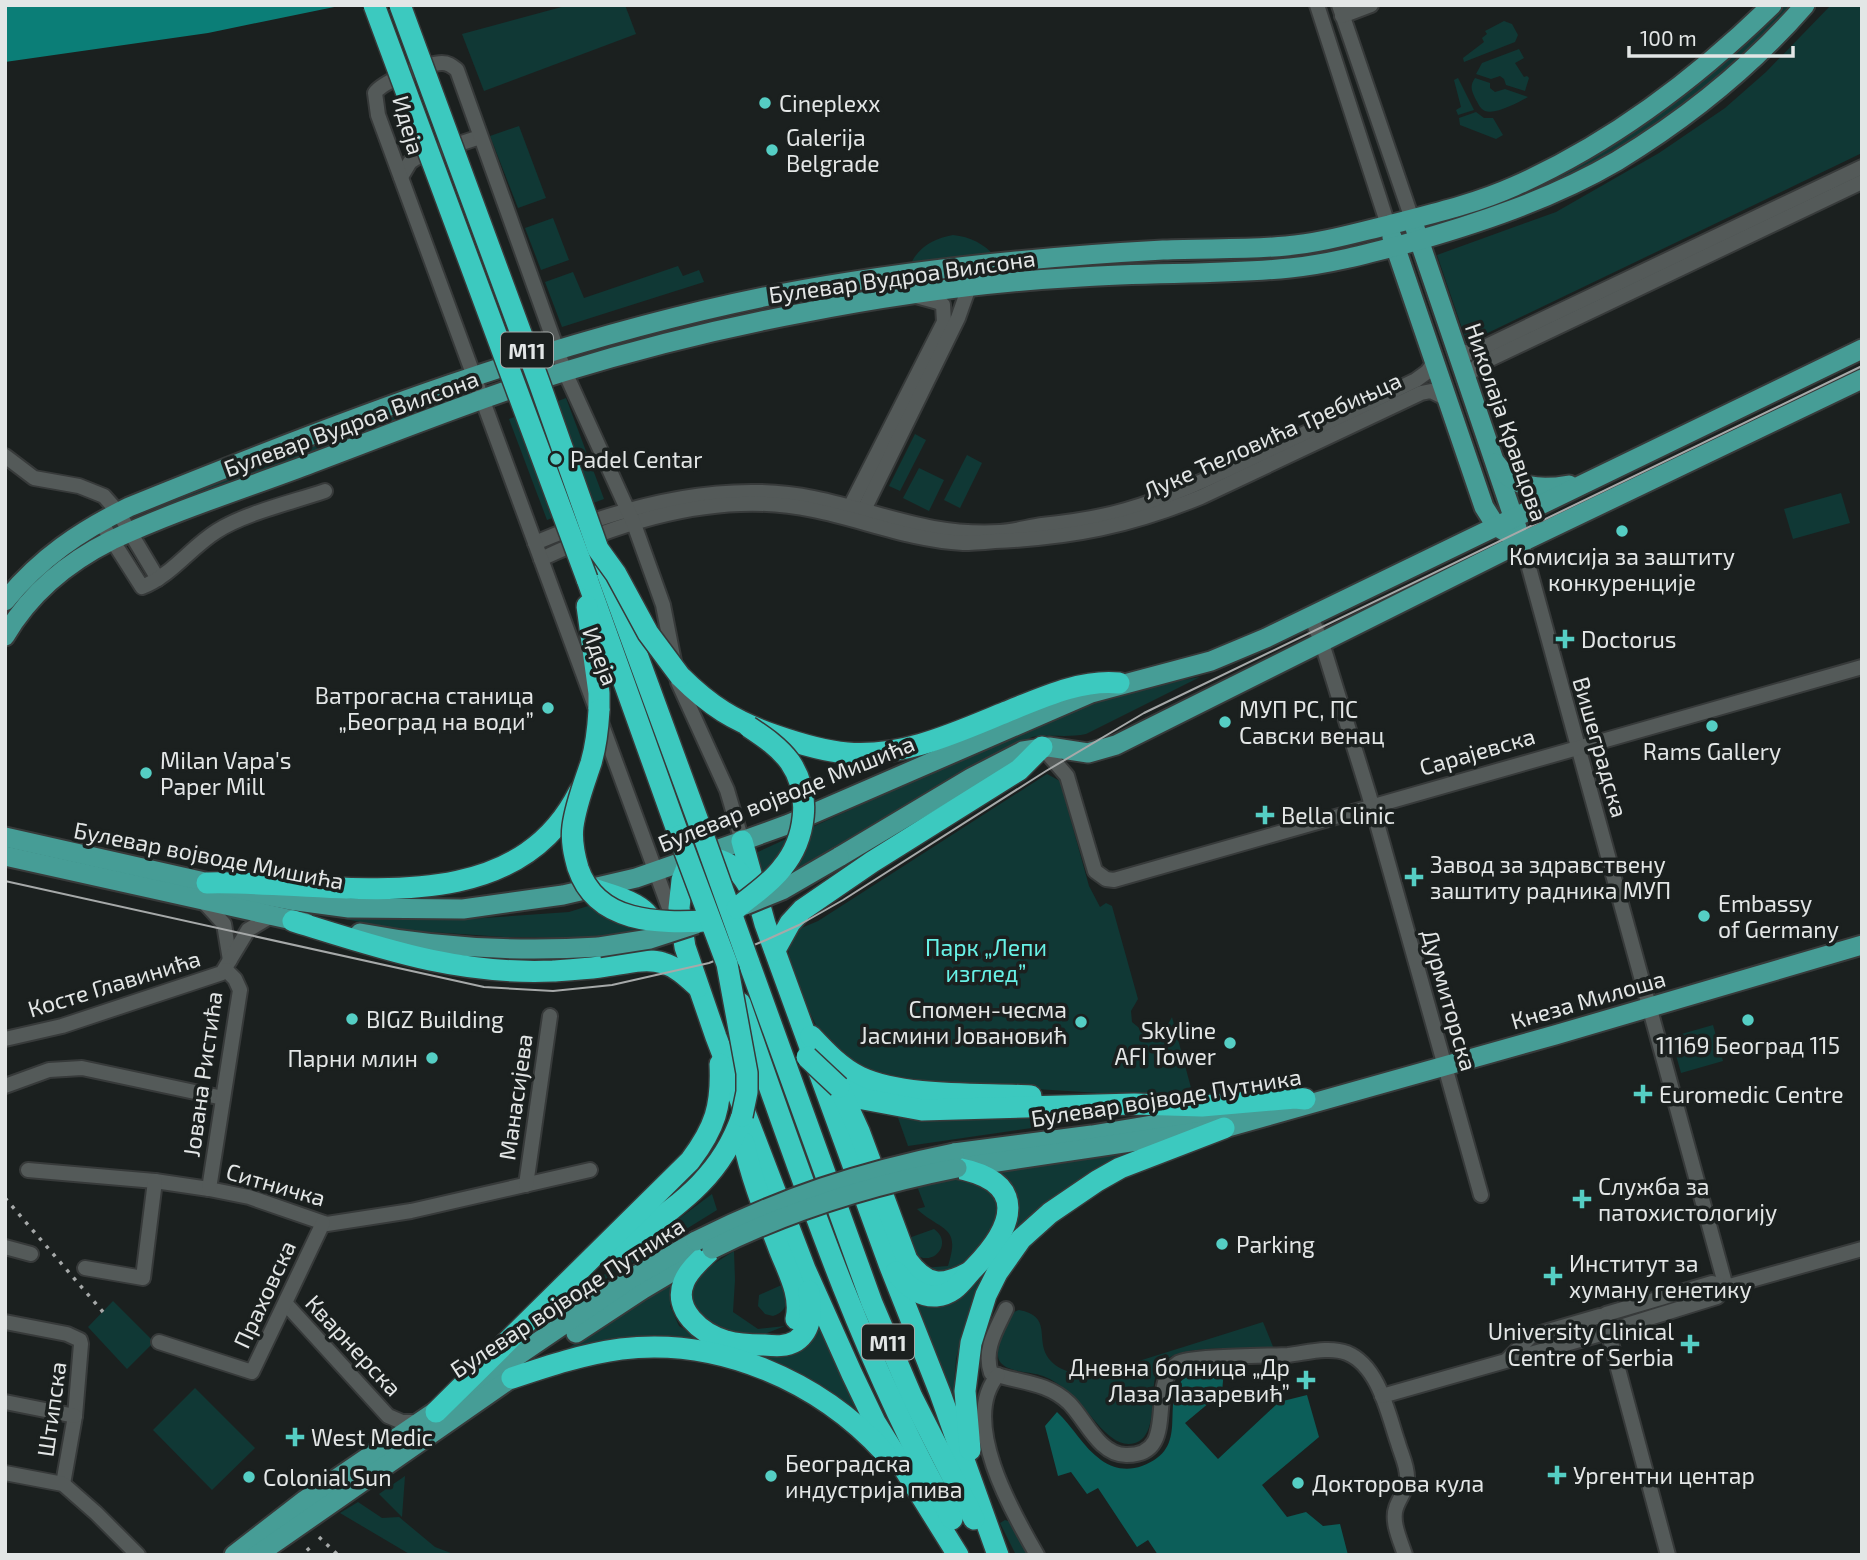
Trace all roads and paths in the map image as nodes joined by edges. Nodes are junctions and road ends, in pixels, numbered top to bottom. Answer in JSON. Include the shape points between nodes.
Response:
{"nodes":[{"id":1,"x":374,"y":5,"type":"edge"},
{"id":2,"x":400,"y":5,"type":"edge"},
{"id":3,"x":1317,"y":5,"type":"edge"},
{"id":4,"x":1371,"y":5,"type":"edge"},
{"id":5,"x":1772,"y":5,"type":"edge"},
{"id":6,"x":1805,"y":5,"type":"edge"},
{"id":7,"x":1340,"y":11,"type":"edge"},
{"id":8,"x":480,"y":137,"type":"junction"},
{"id":9,"x":1862,"y":167,"type":"edge"},
{"id":10,"x":401,"y":177,"type":"junction"},
{"id":11,"x":1862,"y":182,"type":"edge"},
{"id":12,"x":1412,"y":219,"type":"junction"},
{"id":13,"x":1388,"y":225,"type":"junction"},
{"id":14,"x":1419,"y":240,"type":"junction"},
{"id":15,"x":1396,"y":246,"type":"junction"},
{"id":16,"x":969,"y":287,"type":"junction"},
{"id":17,"x":914,"y":296,"type":"junction"},
{"id":18,"x":557,"y":349,"type":"junction"},
{"id":19,"x":1457,"y":350,"type":"junction"},
{"id":20,"x":1858,"y":350,"type":"edge"},
{"id":21,"x":1435,"y":361,"type":"junction"},
{"id":22,"x":1862,"y":371,"type":"edge"},
{"id":23,"x":565,"y":372,"type":"junction"},
{"id":24,"x":473,"y":376,"type":"junction"},
{"id":25,"x":1466,"y":377,"type":"junction"},
{"id":26,"x":1862,"y":379,"type":"edge"},
{"id":27,"x":1447,"y":399,"type":"junction"},
{"id":28,"x":482,"y":400,"type":"junction"},
{"id":29,"x":5,"y":456,"type":"edge"},
{"id":30,"x":1493,"y":458,"type":"junction"},
{"id":31,"x":1590,"y":480,"type":"junction"},
{"id":32,"x":325,"y":491,"type":"dead end"},
{"id":33,"x":854,"y":515,"type":"junction"},
{"id":34,"x":109,"y":517,"type":"junction"},
{"id":35,"x":632,"y":518,"type":"junction"},
{"id":36,"x":1505,"y":522,"type":"junction"},
{"id":37,"x":121,"y":536,"type":"junction"},
{"id":38,"x":1521,"y":542,"type":"junction"},
{"id":39,"x":535,"y":543,"type":"junction"},
{"id":40,"x":598,"y":549,"type":"junction"},
{"id":41,"x":541,"y":559,"type":"junction"},
{"id":42,"x":158,"y":579,"type":"junction"},
{"id":43,"x":587,"y":579,"type":"junction"},
{"id":44,"x":5,"y":601,"type":"edge"},
{"id":45,"x":1311,"y":617,"type":"junction"},
{"id":46,"x":5,"y":636,"type":"edge"},
{"id":47,"x":1322,"y":643,"type":"junction"},
{"id":48,"x":1862,"y":667,"type":"edge"},
{"id":49,"x":1119,"y":683,"type":"junction"},
{"id":50,"x":749,"y":727,"type":"junction"},
{"id":51,"x":1577,"y":746,"type":"junction"},
{"id":52,"x":1041,"y":747,"type":"junction"},
{"id":53,"x":583,"y":784,"type":"junction"},
{"id":54,"x":1372,"y":805,"type":"junction"},
{"id":55,"x":5,"y":837,"type":"edge"},
{"id":56,"x":742,"y":841,"type":"junction"},
{"id":57,"x":5,"y":856,"type":"edge"},
{"id":58,"x":696,"y":857,"type":"junction"},
{"id":59,"x":656,"y":872,"type":"junction"},
{"id":60,"x":593,"y":889,"type":"junction"},
{"id":61,"x":205,"y":892,"type":"junction"},
{"id":62,"x":758,"y":904,"type":"junction"},
{"id":63,"x":737,"y":908,"type":"junction"},
{"id":64,"x":271,"y":916,"type":"junction"},
{"id":65,"x":293,"y":921,"type":"junction"},
{"id":66,"x":707,"y":921,"type":"junction"},
{"id":67,"x":1862,"y":945,"type":"edge"},
{"id":68,"x":685,"y":947,"type":"junction"},
{"id":69,"x":775,"y":950,"type":"junction"},
{"id":70,"x":748,"y":960,"type":"junction"},
{"id":71,"x":641,"y":961,"type":"junction"},
{"id":72,"x":727,"y":964,"type":"junction"},
{"id":73,"x":228,"y":965,"type":"junction"},
{"id":74,"x":698,"y":987,"type":"junction"},
{"id":75,"x":1650,"y":1006,"type":"junction"},
{"id":76,"x":550,"y":1016,"type":"dead end"},
{"id":77,"x":803,"y":1028,"type":"junction"},
{"id":78,"x":5,"y":1039,"type":"edge"},
{"id":79,"x":719,"y":1044,"type":"junction"},
{"id":80,"x":1444,"y":1066,"type":"junction"},
{"id":81,"x":5,"y":1086,"type":"edge"},
{"id":82,"x":839,"y":1087,"type":"junction"},
{"id":83,"x":1327,"y":1097,"type":"junction"},
{"id":84,"x":223,"y":1098,"type":"junction"},
{"id":85,"x":1305,"y":1099,"type":"junction"},
{"id":86,"x":1135,"y":1104,"type":"junction"},
{"id":87,"x":742,"y":1116,"type":"junction"},
{"id":88,"x":1224,"y":1128,"type":"junction"},
{"id":89,"x":955,"y":1160,"type":"junction"},
{"id":90,"x":28,"y":1170,"type":"dead end"},
{"id":91,"x":590,"y":1170,"type":"dead end"},
{"id":92,"x":155,"y":1181,"type":"junction"},
{"id":93,"x":526,"y":1185,"type":"junction"},
{"id":94,"x":209,"y":1189,"type":"junction"},
{"id":95,"x":1481,"y":1195,"type":"dead end"},
{"id":96,"x":323,"y":1223,"type":"junction"},
{"id":97,"x":704,"y":1245,"type":"junction"},
{"id":98,"x":5,"y":1247,"type":"edge"},
{"id":99,"x":1862,"y":1249,"type":"edge"},
{"id":100,"x":31,"y":1254,"type":"dead end"},
{"id":101,"x":846,"y":1260,"type":"junction"},
{"id":102,"x":889,"y":1264,"type":"junction"},
{"id":103,"x":85,"y":1268,"type":"dead end"},
{"id":104,"x":970,"y":1272,"type":"junction"},
{"id":105,"x":798,"y":1275,"type":"junction"},
{"id":106,"x":1726,"y":1287,"type":"junction"},
{"id":107,"x":549,"y":1301,"type":"junction"},
{"id":108,"x":286,"y":1304,"type":"junction"},
{"id":109,"x":1006,"y":1309,"type":"dead end"},
{"id":110,"x":1603,"y":1315,"type":"junction"},
{"id":111,"x":5,"y":1322,"type":"edge"},
{"id":112,"x":1609,"y":1332,"type":"junction"},
{"id":113,"x":159,"y":1342,"type":"dead end"},
{"id":114,"x":1506,"y":1361,"type":"junction"},
{"id":115,"x":998,"y":1376,"type":"junction"},
{"id":116,"x":512,"y":1378,"type":"junction"},
{"id":117,"x":1382,"y":1396,"type":"junction"},
{"id":118,"x":5,"y":1402,"type":"edge"},
{"id":119,"x":75,"y":1416,"type":"junction"},
{"id":120,"x":388,"y":1416,"type":"junction"},
{"id":121,"x":428,"y":1417,"type":"junction"},
{"id":122,"x":383,"y":1447,"type":"junction"},
{"id":123,"x":5,"y":1473,"type":"edge"},
{"id":124,"x":63,"y":1484,"type":"junction"},
{"id":125,"x":915,"y":1486,"type":"junction"},
{"id":126,"x":976,"y":1493,"type":"junction"},
{"id":127,"x":293,"y":1530,"type":"junction"},
{"id":128,"x":138,"y":1555,"type":"edge"},
{"id":129,"x":234,"y":1555,"type":"edge"},
{"id":130,"x":257,"y":1555,"type":"edge"},
{"id":131,"x":277,"y":1555,"type":"edge"},
{"id":132,"x":958,"y":1555,"type":"edge"},
{"id":133,"x":972,"y":1555,"type":"edge"},
{"id":134,"x":996,"y":1555,"type":"edge"},
{"id":135,"x":1037,"y":1555,"type":"edge"},
{"id":136,"x":1405,"y":1555,"type":"edge"},
{"id":137,"x":1668,"y":1555,"type":"edge"}],
"edges":[{"from":1,"to":43,"type":"highway","number":"M11","bridge":true},
{"from":2,"to":40,"type":"highway","number":"M11","bridge":true},
{"from":3,"to":13,"type":"street","name":"Николаја Кравцова"},
{"from":4,"to":7,"type":"street"},
{"from":5,"to":12,"type":"main road","name":"Булевар Вудроа Вилсона","via":[[1688,80],[1579,153],[1513,187]]},
{"from":6,"to":14,"type":"main road","name":"Булевар Вудроа Вилсона","via":[[1721,86],[1615,162],[1552,193]]},
{"from":7,"to":12,"type":"street","name":"Николаја Кравцова"},
{"from":8,"to":10,"type":"street","via":[[415,158]]},
{"from":8,"to":10,"type":"street","name":"Идеја","via":[[451,64],[437,63],[385,83],[374,99]]},
{"from":8,"to":18,"type":"street","name":"Идеја"},
{"from":9,"to":19,"type":"street","via":[[1476,351]]},
{"from":10,"to":24,"type":"street","name":"Идеја"},
{"from":11,"to":25,"type":"street","via":[[1480,364]]},
{"from":12,"to":13,"type":"main road","name":"Булевар Вудроа Вилсона"},
{"from":12,"to":14,"type":"main road","name":"Николаја Кравцова"},
{"from":13,"to":15,"type":"main road","name":"Николаја Кравцова"},
{"from":13,"to":18,"type":"main road","name":"Булевар Вудроа Вилсона","via":[[1286,246],[1065,257],[904,274],[754,299]]},
{"from":14,"to":15,"type":"main road","name":"Булевар Вудроа Вилсона"},
{"from":14,"to":19,"type":"main road","name":"Николаја Кравцова"},
{"from":15,"to":16,"type":"main road","name":"Булевар Вудроа Вилсона","via":[[1291,268]]},
{"from":15,"to":21,"type":"main road","name":"Николаја Кравцова"},
{"from":16,"to":17,"type":"main road","name":"Булевар Вудроа Вилсона"},
{"from":16,"to":33,"type":"street","via":[[958,318]]},
{"from":17,"to":23,"type":"main road","name":"Булевар Вудроа Вилсона","via":[[750,324]]},
{"from":17,"to":33,"type":"street","via":[[943,306],[944,322]]},
{"from":18,"to":23,"type":"street","name":"Идеја"},
{"from":18,"to":24,"type":"main road","name":"Булевар Вудроа Вилсона"},
{"from":19,"to":25,"type":"main road","name":"Николаја Кравцова"},
{"from":20,"to":22,"type":"street"},
{"from":20,"to":31,"type":"main road"},
{"from":21,"to":27,"type":"main road","name":"Николаја Кравцова"},
{"from":21,"to":33,"type":"street","name":"Луке Ћеловића Требињца","via":[[1416,380],[1190,487],[1124,511],[1003,532],[969,533]]},
{"from":23,"to":28,"type":"main road","name":"Булевар Вудроа Вилсона"},
{"from":23,"to":35,"type":"street","name":"Идеја"},
{"from":24,"to":28,"type":"street","name":"Идеја"},
{"from":24,"to":34,"type":"main road","name":"Булевар Вудроа Вилсона"},
{"from":25,"to":30,"type":"main road","name":"Николаја Кравцова"},
{"from":26,"to":38,"type":"main road"},
{"from":27,"to":33,"type":"street","name":"Луке Ћеловића Требињца","via":[[1431,391],[1421,393],[1201,497],[1106,529],[965,543],[925,539]]},
{"from":27,"to":36,"type":"main road","name":"Николаја Кравцова","via":[[1484,507]]},
{"from":28,"to":37,"type":"main road","name":"Булевар Вудроа Вилсона"},
{"from":28,"to":39,"type":"street","name":"Идеја"},
{"from":29,"to":34,"type":"street","via":[[34,478],[100,494],[107,499]]},
{"from":30,"to":31,"type":"main road","via":[[1502,472],[1528,487]]},
{"from":30,"to":36,"type":"main road","name":"Николаја Кравцова"},
{"from":31,"to":36,"type":"main road","name":"Булевар војводе Мишића"},
{"from":32,"to":42,"type":"street","via":[[219,529]]},
{"from":33,"to":35,"type":"street","name":"Луке Ћеловића Требињца","via":[[751,503]]},
{"from":34,"to":37,"type":"street"},
{"from":34,"to":44,"type":"main road","name":"Булевар Вудроа Вилсона","via":[[50,554]]},
{"from":35,"to":39,"type":"street","name":"Луке Ћеловића Требињца","via":[[564,531]]},
{"from":35,"to":41,"type":"street","name":"Луке Ћеловића Требињца"},
{"from":35,"to":56,"type":"street","name":"Идеја","via":[[663,605],[678,682],[727,790]]},
{"from":36,"to":38,"type":"main road","name":"Николаја Кравцова"},
{"from":36,"to":45,"type":"main road","name":"Булевар војводе Мишића"},
{"from":37,"to":42,"type":"street"},
{"from":37,"to":42,"type":"street","via":[[142,587]]},
{"from":37,"to":46,"type":"main road","name":"Булевар Вудроа Вилсона","via":[[69,565],[26,605]]},
{"from":38,"to":47,"type":"main road"},
{"from":38,"to":51,"type":"street","name":"Вишеградска"},
{"from":39,"to":41,"type":"street","name":"Идеја"},
{"from":40,"to":50,"type":"highway","bridge":true,"via":[[648,634],[680,676],[713,706]]},
{"from":40,"to":70,"type":"highway","number":"M11","bridge":true},
{"from":41,"to":59,"type":"street","name":"Идеја"},
{"from":43,"to":53,"type":"highway","bridge":true,"via":[[587,616],[599,693],[597,733]]},
{"from":43,"to":72,"type":"highway","number":"M11","bridge":true},
{"from":45,"to":47,"type":"street","name":"Дурмиторска"},
{"from":45,"to":49,"type":"main road","name":"Булевар војводе Мишића","via":[[1211,661]]},
{"from":47,"to":52,"type":"main road","via":[[1116,745],[1088,753]]},
{"from":47,"to":54,"type":"street","name":"Дурмиторска"},
{"from":48,"to":51,"type":"street","name":"Сарајевска"},
{"from":49,"to":50,"type":"highway","via":[[1075,687],[951,734],[895,749],[847,753]]},
{"from":49,"to":56,"type":"main road","name":"Булевар војводе Мишића"},
{"from":50,"to":63,"type":"highway","bridge":true,"via":[[779,749],[794,769],[802,792],[803,821],[782,869]]},
{"from":51,"to":54,"type":"street","name":"Сарајевска"},
{"from":51,"to":75,"type":"street","name":"Вишеградска"},
{"from":52,"to":54,"type":"street","name":"Сарајевска","via":[[1067,776],[1092,864],[1106,879],[1123,878]]},
{"from":52,"to":63,"type":"main road","name":"Булевар војводе Мишића","bridge":true,"via":[[1023,751],[971,778],[774,894]]},
{"from":52,"to":69,"type":"highway","via":[[1019,770],[802,910]]},
{"from":53,"to":61,"type":"highway","bridge":true,"via":[[556,827],[527,853],[480,876],[380,888],[248,882]]},
{"from":53,"to":66,"type":"highway","bridge":true,"via":[[572,830],[573,852],[592,894],[615,912],[635,918]]},
{"from":54,"to":80,"type":"street","name":"Дурмиторска"},
{"from":55,"to":61,"type":"main road","name":"Булевар војводе Мишића"},
{"from":56,"to":58,"type":"main road","name":"Булевар војводе Мишића"},
{"from":56,"to":62,"type":"highway"},
{"from":57,"to":61,"type":"main road","name":"Булевар војводе Мишића"},
{"from":58,"to":59,"type":"main road","name":"Булевар војводе Мишића"},
{"from":58,"to":62,"type":"highway","via":[[729,863]]},
{"from":58,"to":68,"type":"highway","via":[[687,867],[679,892]]},
{"from":59,"to":60,"type":"main road","name":"Булевар војводе Мишића"},
{"from":59,"to":68,"type":"street","name":"Идеја"},
{"from":60,"to":61,"type":"main road","name":"Булевар војводе Мишића","via":[[463,909],[395,910]]},
{"from":60,"to":71,"type":"highway","via":[[628,901],[650,917],[654,936]]},
{"from":61,"to":64,"type":"main road","name":"Булевар војводе Мишића"},
{"from":61,"to":73,"type":"street","name":"Косте Главинића","via":[[224,925]]},
{"from":62,"to":69,"type":"highway"},
{"from":63,"to":66,"type":"main road","name":"Булевар војводе Мишића","bridge":true},
{"from":64,"to":65,"type":"main road","name":"Булевар војводе Мишића"},
{"from":64,"to":73,"type":"street","name":"Косте Главинића","via":[[248,930]]},
{"from":65,"to":66,"type":"main road","name":"Булевар војводе Мишића","bridge":true,"via":[[434,945],[555,949],[650,939]]},
{"from":65,"to":71,"type":"highway","via":[[408,957],[465,967],[543,971]]},
{"from":67,"to":75,"type":"main road","name":"Кнеза Милоша"},
{"from":68,"to":74,"type":"highway"},
{"from":69,"to":77,"type":"highway"},
{"from":70,"to":82,"type":"highway","bridge":true,"via":[[807,1057]]},
{"from":70,"to":101,"type":"highway","number":"M11","bridge":true,"via":[[808,1125]]},
{"from":71,"to":74,"type":"highway","via":[[669,965]]},
{"from":72,"to":87,"type":"highway","bridge":true,"via":[[747,1073]]},
{"from":72,"to":101,"type":"highway","number":"M11","bridge":true,"via":[[786,1129]]},
{"from":73,"to":78,"type":"street","name":"Косте Главинића","via":[[216,976],[62,1026]]},
{"from":73,"to":84,"type":"street","name":"Јована Ристића","via":[[240,990]]},
{"from":74,"to":79,"type":"highway"},
{"from":75,"to":80,"type":"main road","name":"Кнеза Милоша"},
{"from":75,"to":106,"type":"street","name":"Вишеградска"},
{"from":76,"to":93,"type":"street","name":"Манасијева"},
{"from":77,"to":86,"type":"highway","via":[[838,1063],[883,1085]]},
{"from":77,"to":102,"type":"highway"},
{"from":79,"to":105,"type":"highway"},
{"from":79,"to":107,"type":"highway","via":[[720,1104],[704,1143]]},
{"from":80,"to":83,"type":"main road","name":"Кнеза Милоша"},
{"from":80,"to":95,"type":"street","name":"Дурмиторска"},
{"from":81,"to":84,"type":"street","via":[[48,1070],[82,1068]]},
{"from":82,"to":86,"type":"highway","via":[[863,1099],[922,1110]]},
{"from":82,"to":104,"type":"highway","bridge":true,"via":[[907,1261],[927,1280],[949,1282]]},
{"from":83,"to":85,"type":"main road","name":"Булевар војводе Путника"},
{"from":83,"to":88,"type":"main road","name":"Булевар војводе Путника"},
{"from":84,"to":94,"type":"street","name":"Јована Ристића"},
{"from":85,"to":86,"type":"highway","via":[[1202,1106]]},
{"from":85,"to":89,"type":"main road","name":"Булевар војводе Путника"},
{"from":87,"to":105,"type":"highway","bridge":true,"via":[[751,1170]]},
{"from":87,"to":107,"type":"highway","via":[[730,1147],[703,1182]]},
{"from":88,"to":89,"type":"main road","name":"Булевар војводе Путника"},
{"from":88,"to":126,"type":"highway","via":[[1097,1181],[1034,1226],[1009,1256],[978,1314],[967,1364],[966,1419]]},
{"from":89,"to":97,"type":"main road","name":"Булевар војводе Путника","bridge":true},
{"from":89,"to":104,"type":"highway","via":[[995,1184],[1008,1208],[997,1240]]},
{"from":90,"to":92,"type":"street","name":"Ситничка"},
{"from":91,"to":93,"type":"street","name":"Ситничка"},
{"from":92,"to":94,"type":"street","name":"Ситничка"},
{"from":92,"to":103,"type":"street","via":[[144,1278]]},
{"from":93,"to":96,"type":"street","name":"Ситничка","via":[[411,1211]]},
{"from":94,"to":96,"type":"street","name":"Ситничка"},
{"from":96,"to":108,"type":"street","name":"Праховска"},
{"from":97,"to":105,"type":"highway","via":[[683,1284],[682,1302],[700,1328],[723,1340],[762,1345],[787,1333],[795,1322]]},
{"from":97,"to":116,"type":"main road","name":"Булевар војводе Путника"},
{"from":97,"to":121,"type":"main road","name":"Булевар војводе Путника","via":[[632,1278]]},
{"from":98,"to":100,"type":"street"},
{"from":99,"to":106,"type":"street"},
{"from":101,"to":133,"type":"highway","number":"M11","via":[[862,1335],[937,1493]]},
{"from":101,"to":134,"type":"highway","number":"M11","via":[[872,1303],[912,1397]]},
{"from":102,"to":104,"type":"highway","via":[[908,1286],[924,1295],[954,1291]]},
{"from":102,"to":126,"type":"highway"},
{"from":105,"to":125,"type":"highway","via":[[875,1422]]},
{"from":106,"to":110,"type":"street","via":[[1712,1283]]},
{"from":106,"to":112,"type":"street","via":[[1717,1297]]},
{"from":107,"to":121,"type":"highway"},
{"from":108,"to":113,"type":"street","name":"Праховска","via":[[253,1372]]},
{"from":108,"to":120,"type":"street","name":"Кварнерска"},
{"from":109,"to":115,"type":"street","via":[[986,1359],[991,1373]]},
{"from":110,"to":112,"type":"street","via":[[1615,1319]]},
{"from":110,"to":114,"type":"street","via":[[1531,1336]]},
{"from":111,"to":119,"type":"street","name":"Штипска","via":[[80,1340]]},
{"from":112,"to":114,"type":"street"},
{"from":112,"to":137,"type":"street"},
{"from":114,"to":117,"type":"street"},
{"from":115,"to":117,"type":"street","via":[[1041,1385],[1059,1395],[1103,1446],[1125,1455],[1147,1448],[1157,1438],[1163,1384],[1173,1367],[1184,1360],[1338,1351],[1366,1368]]},
{"from":115,"to":135,"type":"street","via":[[985,1396],[988,1444],[1002,1488]]},
{"from":116,"to":125,"type":"highway","via":[[624,1349],[686,1348],[728,1356],[788,1379],[824,1402],[874,1443]]},
{"from":116,"to":127,"type":"main road","name":"Булевар војводе Путника"},
{"from":117,"to":136,"type":"street","via":[[1408,1477],[1394,1514]]},
{"from":118,"to":119,"type":"street"},
{"from":119,"to":124,"type":"street","name":"Штипска"},
{"from":120,"to":121,"type":"street","name":"Кварнерска","via":[[402,1422]]},
{"from":120,"to":122,"type":"street","name":"Кварнерска","via":[[390,1431]]},
{"from":121,"to":122,"type":"main road","name":"Булевар војводе Путника"},
{"from":122,"to":129,"type":"main road","name":"Булевар војводе Путника"},
{"from":123,"to":124,"type":"street"},
{"from":124,"to":128,"type":"street"},
{"from":125,"to":132,"type":"highway"},
{"from":126,"to":134,"type":"highway"},
{"from":127,"to":130,"type":"main road","name":"Булевар војводе Путника"},
{"from":127,"to":131,"type":"main road"}]}
